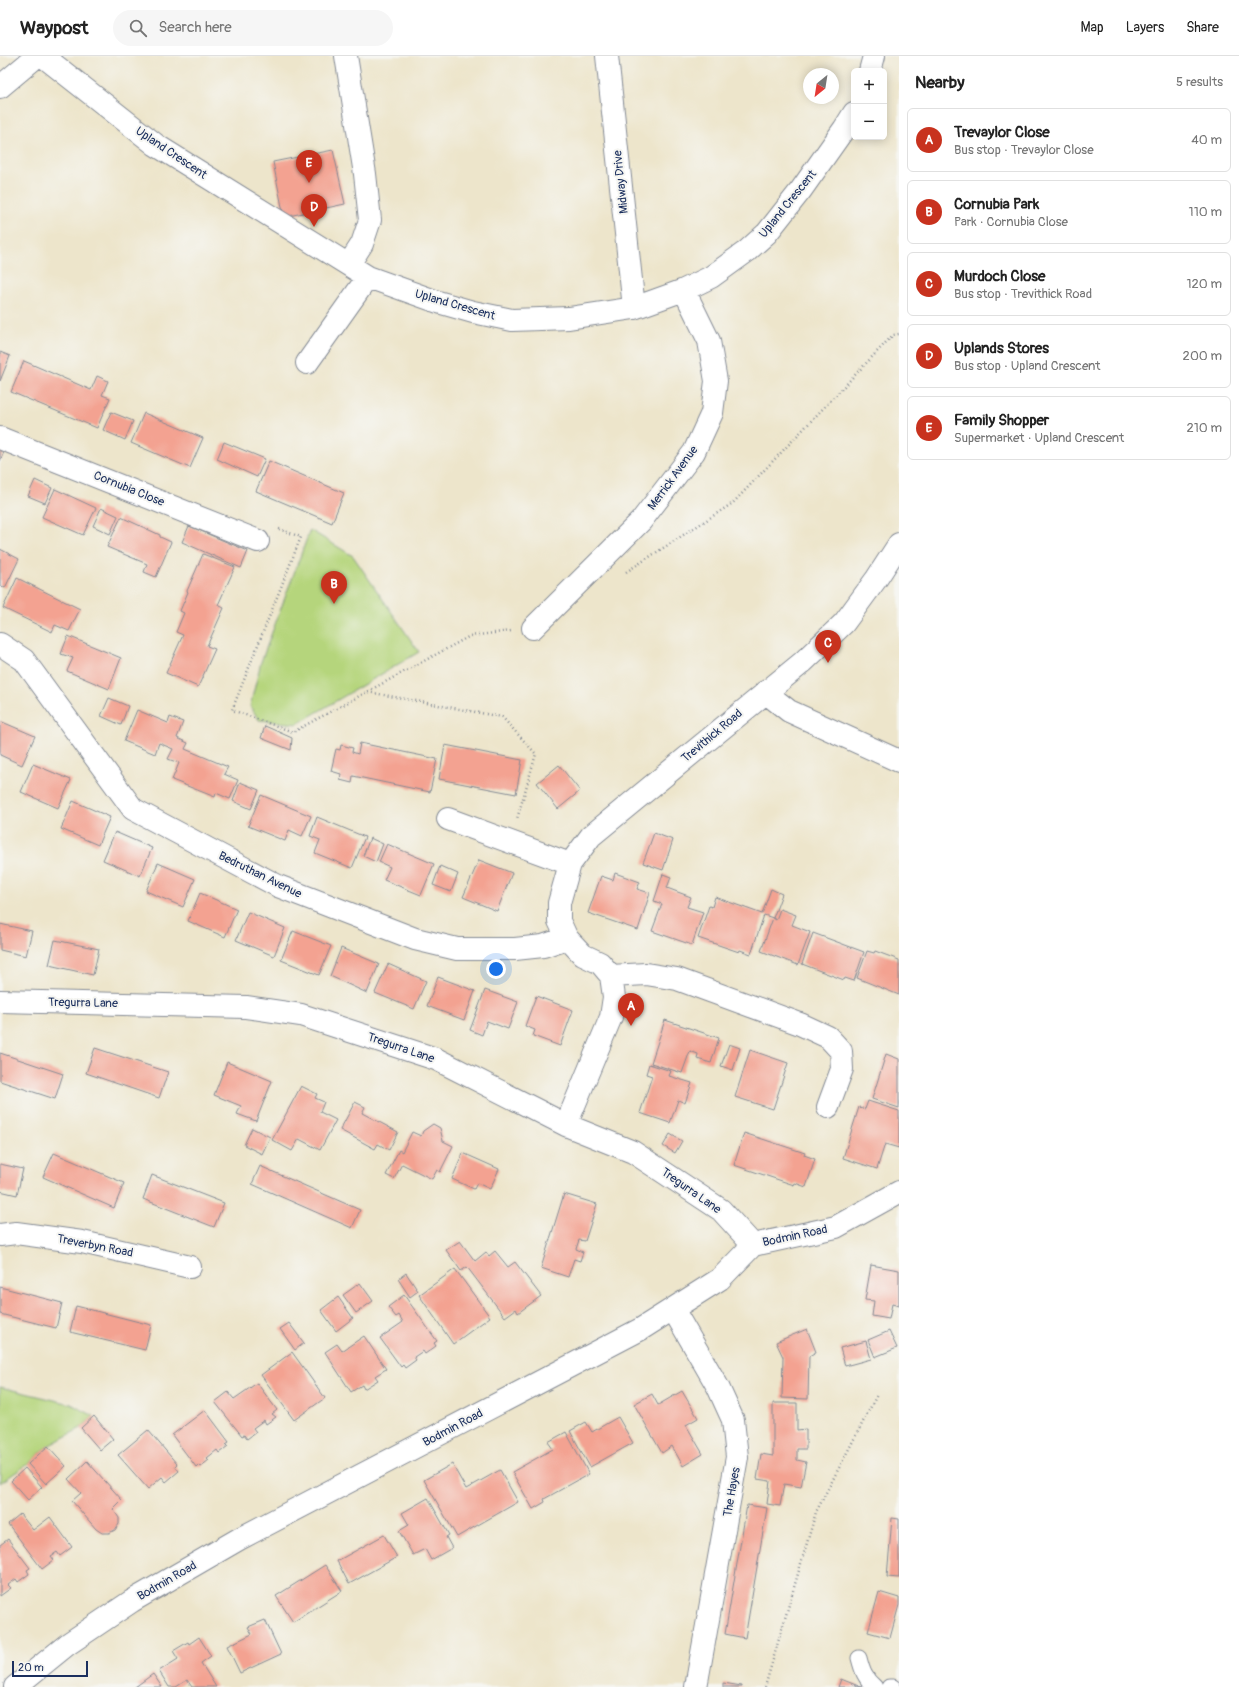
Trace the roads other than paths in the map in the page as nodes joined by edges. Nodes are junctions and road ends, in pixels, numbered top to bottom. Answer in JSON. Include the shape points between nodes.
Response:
{"nodes":[{"id":1,"x":36,"y":56,"type":"edge"},
{"id":2,"x":43,"y":56,"type":"edge"},
{"id":3,"x":346,"y":56,"type":"edge"},
{"id":4,"x":607,"y":56,"type":"edge"},
{"id":5,"x":874,"y":56,"type":"edge"},
{"id":6,"x":871,"y":68,"type":"edge"},
{"id":7,"x":0,"y":87,"type":"edge"},
{"id":8,"x":851,"y":118,"type":"edge"},
{"id":9,"x":350,"y":264,"type":"junction"},
{"id":10,"x":368,"y":277,"type":"junction"},
{"id":11,"x":684,"y":290,"type":"junction"},
{"id":12,"x":634,"y":308,"type":"junction"},
{"id":13,"x":307,"y":364,"type":"dead end"},
{"id":14,"x":0,"y":438,"type":"edge"},
{"id":15,"x":258,"y":541,"type":"road end"},
{"id":16,"x":899,"y":544,"type":"edge"},
{"id":17,"x":533,"y":628,"type":"road end"},
{"id":18,"x":0,"y":644,"type":"edge"},
{"id":19,"x":765,"y":692,"type":"junction"},
{"id":20,"x":899,"y":761,"type":"edge"},
{"id":21,"x":448,"y":819,"type":"dead end"},
{"id":22,"x":570,"y":864,"type":"junction"},
{"id":23,"x":567,"y":938,"type":"junction"},
{"id":24,"x":611,"y":976,"type":"junction"},
{"id":25,"x":0,"y":1001,"type":"edge"},
{"id":26,"x":828,"y":1107,"type":"dead end"},
{"id":27,"x":566,"y":1125,"type":"junction"},
{"id":28,"x":899,"y":1192,"type":"edge"},
{"id":29,"x":0,"y":1235,"type":"edge"},
{"id":30,"x":753,"y":1245,"type":"junction"},
{"id":31,"x":190,"y":1267,"type":"dead end"},
{"id":32,"x":673,"y":1309,"type":"junction"},
{"id":33,"x":859,"y":1658,"type":"dead end"},
{"id":34,"x":15,"y":1687,"type":"edge"},
{"id":35,"x":696,"y":1687,"type":"edge"},
{"id":36,"x":875,"y":1687,"type":"edge"},
{"id":37,"x":889,"y":1687,"type":"edge"},
{"id":38,"x":893,"y":1687,"type":"edge"}],
"edges":[{"from":1,"to":7,"type":"street"},
{"from":2,"to":9,"type":"street","name":"Upland Crescent","via":[[156,145]]},
{"from":3,"to":9,"type":"street","via":[[370,220],[362,244]]},
{"from":4,"to":12,"type":"street","name":"Midway Drive"},
{"from":5,"to":6,"type":"street"},
{"from":8,"to":11,"type":"street","name":"Upland Crescent","via":[[801,190],[767,233],[721,270]]},
{"from":9,"to":10,"type":"street","name":"Upland Crescent"},
{"from":10,"to":12,"type":"street","name":"Upland Crescent","via":[[445,304],[512,320],[569,318]]},
{"from":10,"to":13,"type":"street"},
{"from":11,"to":12,"type":"street","name":"Upland Crescent"},
{"from":11,"to":17,"type":"street","name":"Merrick Avenue","via":[[709,340],[716,380],[712,413],[694,452],[641,521]]},
{"from":14,"to":15,"type":"street","name":"Cornubia Close"},
{"from":16,"to":19,"type":"street","name":"Trevithick Road","via":[[844,622],[803,662]]},
{"from":18,"to":23,"type":"street","name":"Bedruthan Avenue","via":[[24,660],[133,809],[278,886],[415,938],[457,949],[515,949],[543,946]]},
{"from":19,"to":20,"type":"street","via":[[789,711]]},
{"from":19,"to":22,"type":"street","name":"Trevithick Road","via":[[591,836]]},
{"from":21,"to":22,"type":"street"},
{"from":22,"to":23,"type":"street","name":"Trevithick Road","via":[[559,903],[559,922]]},
{"from":23,"to":24,"type":"street","via":[[583,955],[600,963]]},
{"from":24,"to":26,"type":"street","via":[[646,974],[677,979],[800,1024],[828,1037],[841,1051],[842,1069]]},
{"from":24,"to":27,"type":"street","via":[[614,997],[611,1016]]},
{"from":25,"to":27,"type":"street","name":"Tregurra Lane","via":[[246,1007],[301,1015],[436,1060]]},
{"from":27,"to":30,"type":"street","name":"Tregurra Lane","via":[[633,1152],[721,1210]]},
{"from":28,"to":30,"type":"street","name":"Bodmin Road","via":[[836,1227]]},
{"from":29,"to":31,"type":"street","name":"Treverbyn Road","via":[[16,1233],[82,1242]]},
{"from":30,"to":32,"type":"street","name":"Bodmin Road","via":[[720,1280]]},
{"from":32,"to":34,"type":"street","name":"Bodmin Road","via":[[596,1353],[239,1539],[132,1601],[68,1644]]},
{"from":32,"to":35,"type":"street","name":"The Hayes","via":[[718,1387],[733,1420],[737,1457]]},
{"from":33,"to":36,"type":"lane","via":[[863,1674]]},
{"from":37,"to":38,"type":"lane"}]}
